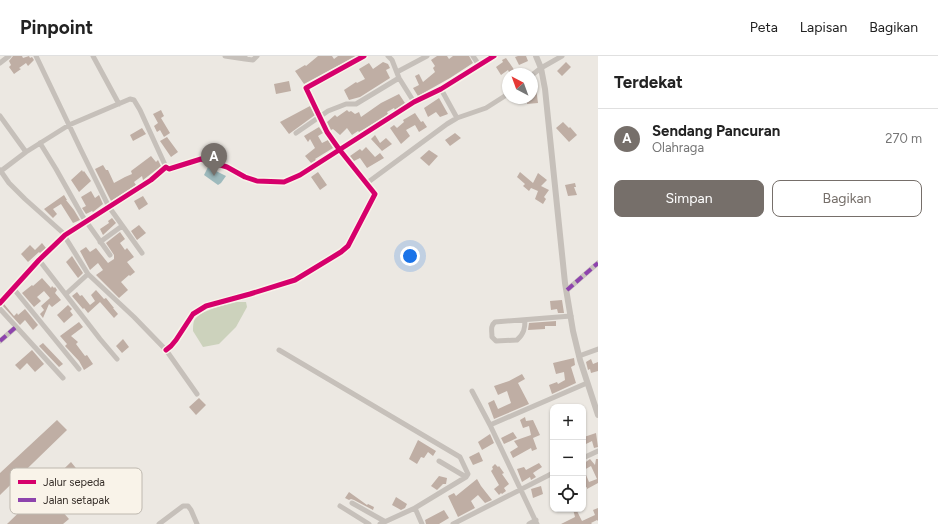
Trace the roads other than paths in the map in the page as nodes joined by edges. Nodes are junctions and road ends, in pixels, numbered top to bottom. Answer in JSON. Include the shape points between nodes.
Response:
{"nodes":[{"id":1,"x":9,"y":56,"type":"edge"},
{"id":2,"x":36,"y":56,"type":"edge"},
{"id":3,"x":93,"y":56,"type":"edge"},
{"id":4,"x":225,"y":56,"type":"edge"},
{"id":5,"x":257,"y":56,"type":"edge"},
{"id":6,"x":364,"y":56,"type":"edge"},
{"id":7,"x":388,"y":56,"type":"edge"},
{"id":8,"x":427,"y":56,"type":"edge"},
{"id":9,"x":473,"y":56,"type":"edge"},
{"id":10,"x":494,"y":56,"type":"edge"},
{"id":11,"x":536,"y":56,"type":"edge"},
{"id":12,"x":562,"y":56,"type":"edge"},
{"id":13,"x":245,"y":58,"type":"edge"},
{"id":14,"x":0,"y":63,"type":"edge"},
{"id":15,"x":479,"y":65,"type":"junction"},
{"id":16,"x":541,"y":68,"type":"junction"},
{"id":17,"x":538,"y":70,"type":"edge"},
{"id":18,"x":397,"y":72,"type":"junction"},
{"id":19,"x":399,"y":78,"type":"junction"},
{"id":20,"x":440,"y":89,"type":"junction"},
{"id":21,"x":502,"y":98,"type":"edge"},
{"id":22,"x":414,"y":102,"type":"junction"},
{"id":23,"x":119,"y":104,"type":"junction"},
{"id":24,"x":0,"y":116,"type":"edge"},
{"id":25,"x":320,"y":116,"type":"junction"},
{"id":26,"x":457,"y":118,"type":"junction"},
{"id":27,"x":70,"y":124,"type":"junction"},
{"id":28,"x":296,"y":132,"type":"dead end"},
{"id":29,"x":40,"y":143,"type":"junction"},
{"id":30,"x":339,"y":149,"type":"junction"},
{"id":31,"x":26,"y":152,"type":"junction"},
{"id":32,"x":166,"y":167,"type":"junction"},
{"id":33,"x":0,"y":170,"type":"edge"},
{"id":34,"x":367,"y":184,"type":"junction"},
{"id":35,"x":109,"y":206,"type":"junction"},
{"id":36,"x":86,"y":222,"type":"junction"},
{"id":37,"x":122,"y":226,"type":"junction"},
{"id":38,"x":65,"y":235,"type":"junction"},
{"id":39,"x":100,"y":242,"type":"junction"},
{"id":40,"x":142,"y":254,"type":"dead end"},
{"id":41,"x":110,"y":255,"type":"dead end"},
{"id":42,"x":39,"y":260,"type":"junction"},
{"id":43,"x":598,"y":263,"type":"edge"},
{"id":44,"x":88,"y":274,"type":"junction"},
{"id":45,"x":13,"y":288,"type":"junction"},
{"id":46,"x":567,"y":290,"type":"junction"},
{"id":47,"x":66,"y":294,"type":"junction"},
{"id":48,"x":0,"y":303,"type":"edge"},
{"id":49,"x":0,"y":309,"type":"edge"},
{"id":50,"x":571,"y":316,"type":"junction"},
{"id":51,"x":525,"y":320,"type":"junction"},
{"id":52,"x":16,"y":327,"type":"junction"},
{"id":53,"x":0,"y":341,"type":"edge"},
{"id":54,"x":598,"y":349,"type":"edge"},
{"id":55,"x":166,"y":350,"type":"junction"},
{"id":56,"x":279,"y":350,"type":"dead end"},
{"id":57,"x":579,"y":356,"type":"junction"},
{"id":58,"x":117,"y":359,"type":"dead end"},
{"id":59,"x":79,"y":369,"type":"dead end"},
{"id":60,"x":63,"y":378,"type":"dead end"},
{"id":61,"x":587,"y":383,"type":"junction"},
{"id":62,"x":472,"y":391,"type":"dead end"},
{"id":63,"x":197,"y":394,"type":"dead end"},
{"id":64,"x":596,"y":402,"type":"edge"},
{"id":65,"x":598,"y":415,"type":"edge"},
{"id":66,"x":490,"y":425,"type":"junction"},
{"id":67,"x":598,"y":450,"type":"edge"},
{"id":68,"x":586,"y":456,"type":"edge"},
{"id":69,"x":439,"y":461,"type":"dead end"},
{"id":70,"x":550,"y":474,"type":"edge"},
{"id":71,"x":466,"y":477,"type":"junction"},
{"id":72,"x":521,"y":488,"type":"junction"},
{"id":73,"x":352,"y":503,"type":"dead end"},
{"id":74,"x":340,"y":506,"type":"dead end"},
{"id":75,"x":415,"y":508,"type":"junction"},
{"id":76,"x":536,"y":522,"type":"edge"},
{"id":77,"x":382,"y":523,"type":"edge"},
{"id":78,"x":159,"y":524,"type":"edge"},
{"id":79,"x":197,"y":524,"type":"edge"},
{"id":80,"x":369,"y":524,"type":"edge"},
{"id":81,"x":422,"y":524,"type":"edge"},
{"id":82,"x":453,"y":524,"type":"edge"},
{"id":83,"x":529,"y":524,"type":"edge"}],
"edges":[{"from":1,"to":14,"type":"street"},
{"from":2,"to":27,"type":"street"},
{"from":3,"to":23,"type":"street"},
{"from":4,"to":13,"type":"street"},
{"from":5,"to":13,"type":"street","via":[[253,60]]},
{"from":6,"to":25,"type":"street","via":[[306,88]]},
{"from":7,"to":18,"type":"street"},
{"from":8,"to":18,"type":"street"},
{"from":9,"to":15,"type":"street"},
{"from":10,"to":15,"type":"street"},
{"from":11,"to":16,"type":"street"},
{"from":12,"to":16,"type":"street"},
{"from":15,"to":20,"type":"street"},
{"from":16,"to":17,"type":"street"},
{"from":16,"to":46,"type":"street"},
{"from":18,"to":19,"type":"street"},
{"from":19,"to":22,"type":"street"},
{"from":19,"to":25,"type":"street","via":[[356,104],[342,105]]},
{"from":20,"to":22,"type":"street"},
{"from":20,"to":26,"type":"street"},
{"from":21,"to":26,"type":"street","via":[[486,108]]},
{"from":22,"to":30,"type":"street"},
{"from":23,"to":27,"type":"street"},
{"from":23,"to":32,"type":"street","via":[[130,99],[136,101]]},
{"from":24,"to":31,"type":"street"},
{"from":25,"to":28,"type":"street"},
{"from":25,"to":30,"type":"street"},
{"from":26,"to":34,"type":"street"},
{"from":27,"to":29,"type":"street"},
{"from":27,"to":35,"type":"street"},
{"from":29,"to":31,"type":"street"},
{"from":29,"to":36,"type":"street"},
{"from":30,"to":32,"type":"street","via":[[300,175],[284,182],[252,180],[227,167],[201,160],[176,168]]},
{"from":30,"to":34,"type":"street"},
{"from":31,"to":33,"type":"street"},
{"from":32,"to":35,"type":"street","via":[[151,180]]},
{"from":33,"to":38,"type":"street","via":[[9,183]]},
{"from":34,"to":55,"type":"street","via":[[375,196],[345,249],[295,280],[206,306],[193,314]]},
{"from":35,"to":36,"type":"street"},
{"from":35,"to":37,"type":"street"},
{"from":36,"to":38,"type":"street"},
{"from":36,"to":39,"type":"street"},
{"from":37,"to":39,"type":"street"},
{"from":37,"to":40,"type":"street"},
{"from":38,"to":42,"type":"street"},
{"from":38,"to":44,"type":"street"},
{"from":39,"to":41,"type":"street"},
{"from":42,"to":45,"type":"street"},
{"from":42,"to":47,"type":"street"},
{"from":43,"to":46,"type":"street"},
{"from":44,"to":47,"type":"street"},
{"from":44,"to":55,"type":"street"},
{"from":45,"to":48,"type":"street"},
{"from":45,"to":59,"type":"street"},
{"from":46,"to":50,"type":"street"},
{"from":47,"to":58,"type":"street"},
{"from":49,"to":52,"type":"street"},
{"from":50,"to":51,"type":"street"},
{"from":50,"to":57,"type":"street"},
{"from":51,"to":51,"type":"street","via":[[495,322],[492,337],[496,341],[517,340],[522,334]]},
{"from":52,"to":53,"type":"street"},
{"from":52,"to":60,"type":"street"},
{"from":54,"to":57,"type":"street"},
{"from":55,"to":63,"type":"street"},
{"from":56,"to":71,"type":"street","via":[[458,456],[468,474]]},
{"from":57,"to":61,"type":"street"},
{"from":61,"to":64,"type":"street"},
{"from":61,"to":66,"type":"street"},
{"from":62,"to":66,"type":"street"},
{"from":64,"to":65,"type":"street"},
{"from":66,"to":72,"type":"street"},
{"from":67,"to":68,"type":"street"},
{"from":69,"to":71,"type":"street"},
{"from":70,"to":72,"type":"street"},
{"from":71,"to":75,"type":"street"},
{"from":72,"to":76,"type":"street"},
{"from":72,"to":82,"type":"street"},
{"from":73,"to":77,"type":"street"},
{"from":74,"to":80,"type":"street"},
{"from":75,"to":77,"type":"street"},
{"from":75,"to":81,"type":"street"},
{"from":76,"to":83,"type":"street"},
{"from":78,"to":79,"type":"street","via":[[182,506],[188,506]]}]}
